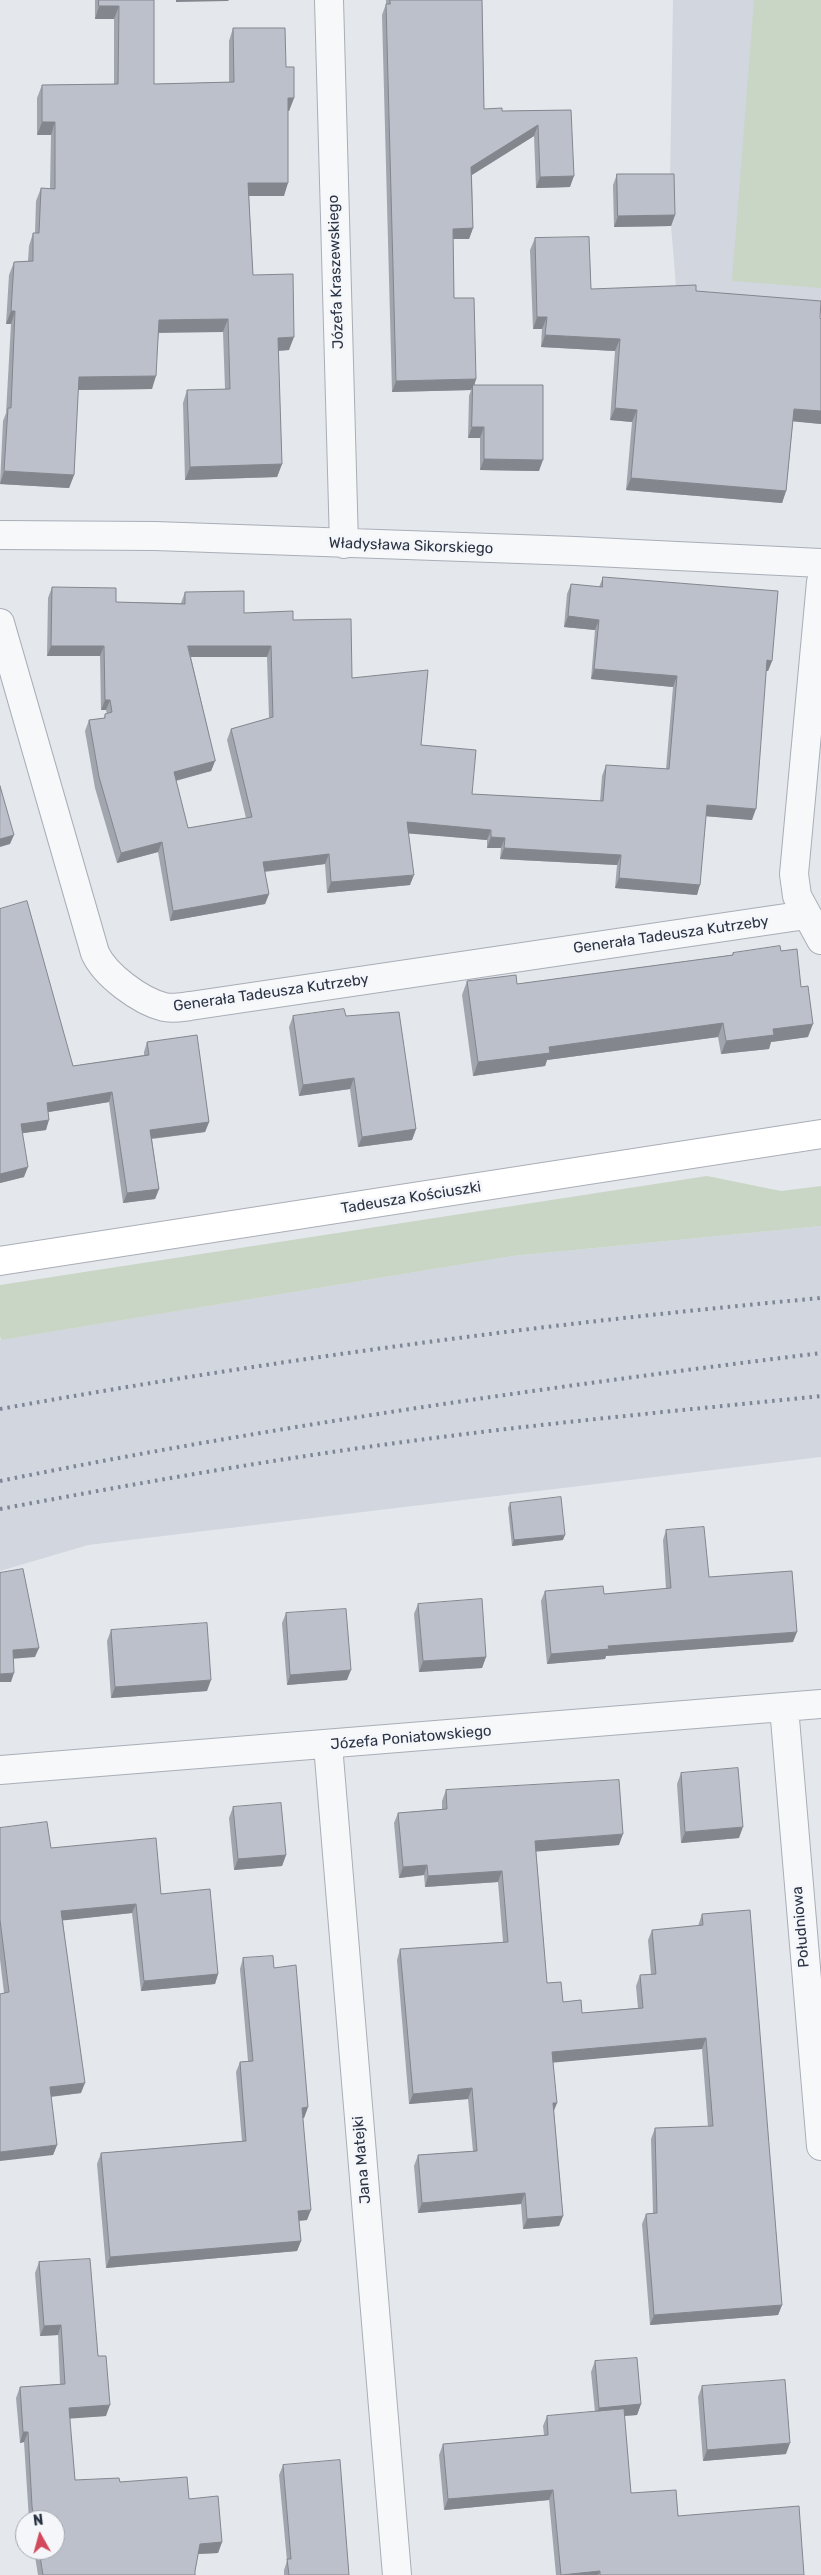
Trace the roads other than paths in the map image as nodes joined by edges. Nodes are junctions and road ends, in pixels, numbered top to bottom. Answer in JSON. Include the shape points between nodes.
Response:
{"nodes":[{"id":1,"x":329,"y":0,"type":"edge"},
{"id":2,"x":0,"y":535,"type":"edge"},
{"id":3,"x":344,"y":544,"type":"junction"},
{"id":4,"x":821,"y":563,"type":"edge"},
{"id":5,"x":821,"y":582,"type":"edge"},
{"id":6,"x":0,"y":623,"type":"edge"},
{"id":7,"x":806,"y":915,"type":"junction"},
{"id":8,"x":821,"y":940,"type":"edge"},
{"id":9,"x":821,"y":1134,"type":"edge"},
{"id":10,"x":0,"y":1261,"type":"edge"},
{"id":11,"x":821,"y":1704,"type":"edge"},
{"id":12,"x":784,"y":1708,"type":"junction"},
{"id":13,"x":328,"y":1745,"type":"junction"},
{"id":14,"x":0,"y":1770,"type":"edge"},
{"id":15,"x":821,"y":2146,"type":"edge"},
{"id":16,"x":396,"y":2575,"type":"edge"}],
"edges":[{"from":1,"to":3,"type":"street","name":"Józefa Kraszewskiego"},
{"from":2,"to":3,"type":"street","name":"Władysława Sikorskiego","via":[[155,536]]},
{"from":3,"to":4,"type":"street","name":"Władysława Sikorskiego"},
{"from":5,"to":7,"type":"street","via":[[794,874],[797,896]]},
{"from":6,"to":7,"type":"street","name":"Generała Tadeusza Kutrzeby","via":[[94,954],[111,975],[159,1005],[171,1008],[190,1006]]},
{"from":7,"to":8,"type":"street"},
{"from":9,"to":10,"type":"street","name":"Tadeusza Kościuszki"},
{"from":11,"to":12,"type":"street","name":"Józefa Poniatowskiego"},
{"from":12,"to":13,"type":"street","name":"Józefa Poniatowskiego"},
{"from":12,"to":15,"type":"street","name":"Południowa"},
{"from":13,"to":14,"type":"street","name":"Józefa Poniatowskiego"},
{"from":13,"to":16,"type":"street","name":"Jana Matejki"}]}
